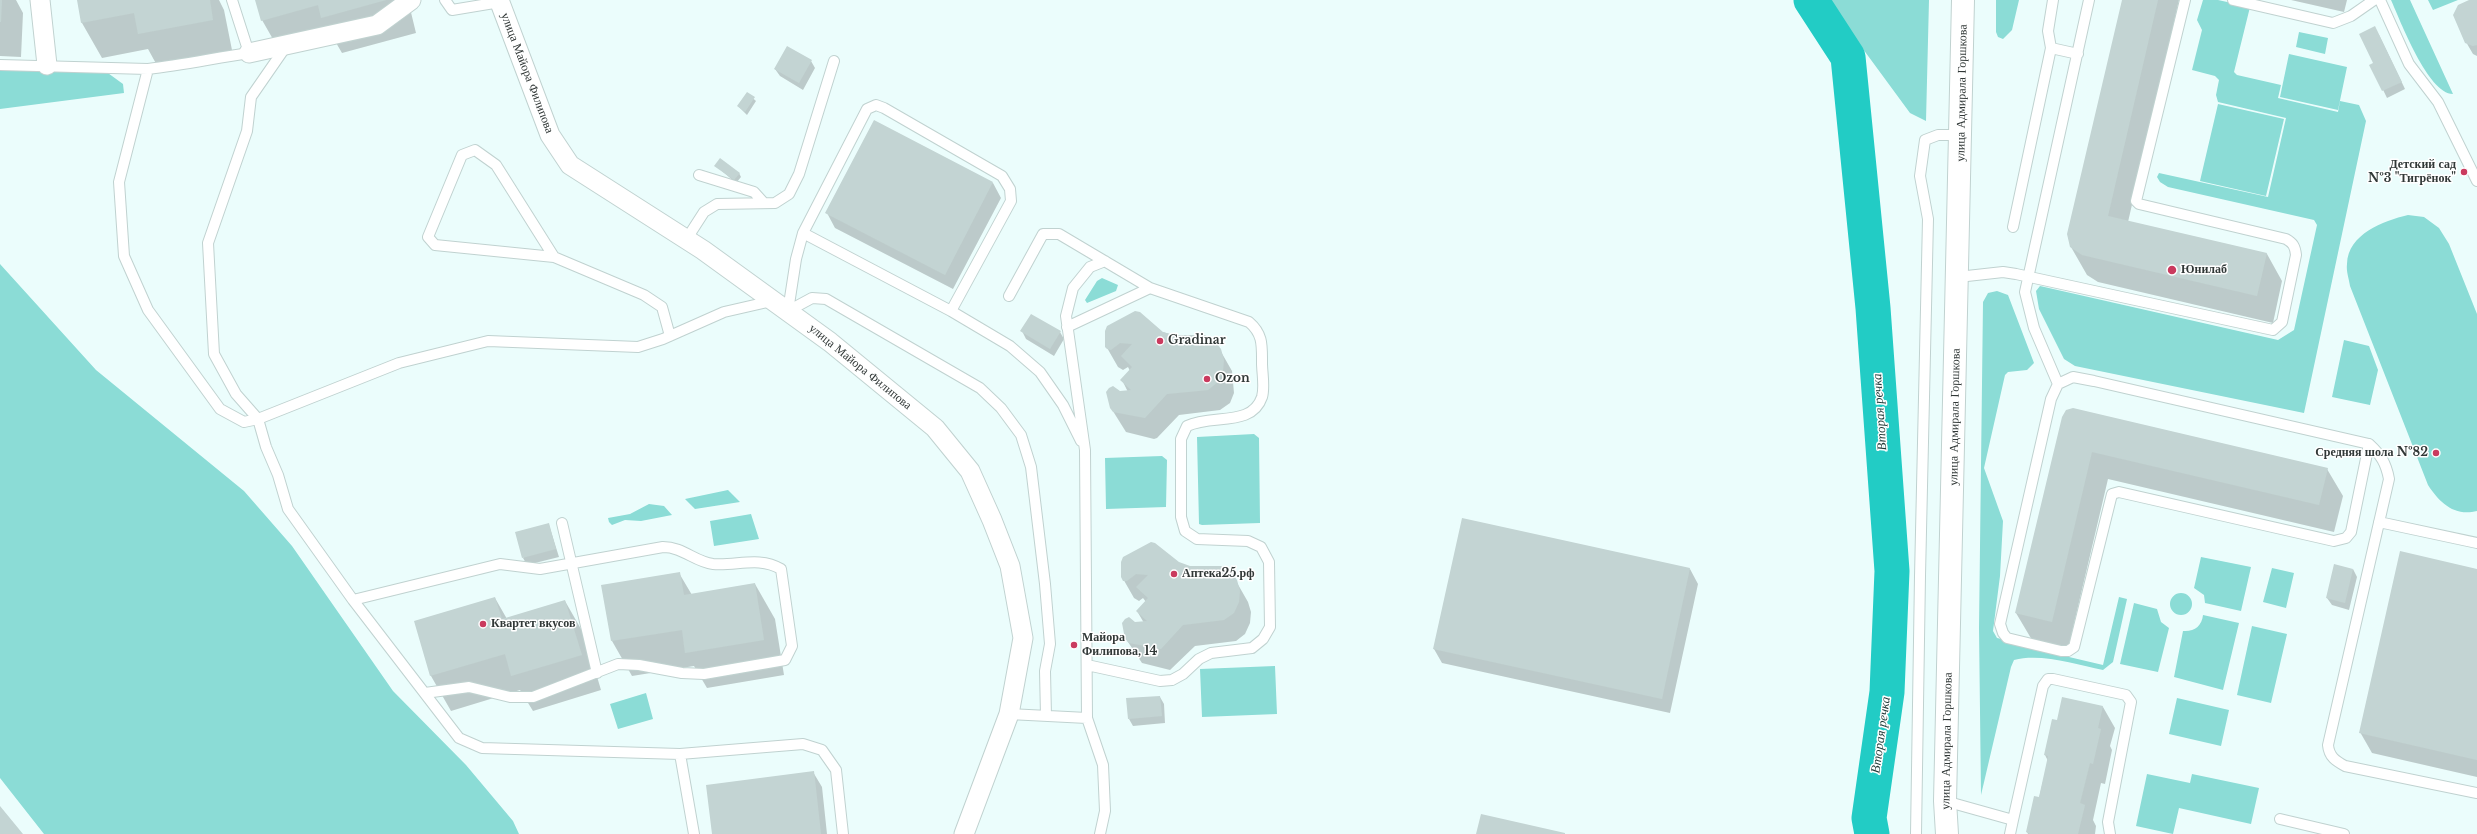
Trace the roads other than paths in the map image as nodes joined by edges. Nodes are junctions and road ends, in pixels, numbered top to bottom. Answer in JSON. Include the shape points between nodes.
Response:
{"nodes":[{"id":1,"x":40,"y":0,"type":"edge"},
{"id":2,"x":232,"y":0,"type":"edge"},
{"id":3,"x":411,"y":0,"type":"edge"},
{"id":4,"x":445,"y":0,"type":"edge"},
{"id":5,"x":1963,"y":0,"type":"edge"},
{"id":6,"x":2053,"y":0,"type":"edge"},
{"id":7,"x":2089,"y":0,"type":"edge"},
{"id":8,"x":2185,"y":0,"type":"edge"},
{"id":9,"x":2233,"y":0,"type":"edge"},
{"id":10,"x":2374,"y":0,"type":"edge"},
{"id":11,"x":2380,"y":0,"type":"edge"},
{"id":12,"x":499,"y":1,"type":"edge"},
{"id":13,"x":287,"y":45,"type":"junction"},
{"id":14,"x":2051,"y":48,"type":"junction"},
{"id":15,"x":249,"y":53,"type":"junction"},
{"id":16,"x":2078,"y":54,"type":"junction"},
{"id":17,"x":834,"y":61,"type":"dead end"},
{"id":18,"x":0,"y":65,"type":"edge"},
{"id":19,"x":46,"y":65,"type":"junction"},
{"id":20,"x":148,"y":69,"type":"junction"},
{"id":21,"x":1961,"y":135,"type":"junction"},
{"id":22,"x":699,"y":174,"type":"dead end"},
{"id":23,"x":2477,"y":180,"type":"edge"},
{"id":24,"x":764,"y":203,"type":"junction"},
{"id":25,"x":2013,"y":227,"type":"dead end"},
{"id":26,"x":803,"y":233,"type":"junction"},
{"id":27,"x":686,"y":240,"type":"junction"},
{"id":28,"x":554,"y":257,"type":"junction"},
{"id":29,"x":1105,"y":261,"type":"junction"},
{"id":30,"x":2028,"y":276,"type":"junction"},
{"id":31,"x":1958,"y":277,"type":"junction"},
{"id":32,"x":1150,"y":288,"type":"junction"},
{"id":33,"x":1009,"y":296,"type":"dead end"},
{"id":34,"x":781,"y":306,"type":"junction"},
{"id":35,"x":952,"y":312,"type":"junction"},
{"id":36,"x":1067,"y":326,"type":"junction"},
{"id":37,"x":670,"y":336,"type":"junction"},
{"id":38,"x":2058,"y":384,"type":"junction"},
{"id":39,"x":258,"y":419,"type":"junction"},
{"id":40,"x":2368,"y":444,"type":"junction"},
{"id":41,"x":1085,"y":450,"type":"junction"},
{"id":42,"x":2379,"y":522,"type":"junction"},
{"id":43,"x":562,"y":523,"type":"dead end"},
{"id":44,"x":2477,"y":543,"type":"edge"},
{"id":45,"x":572,"y":562,"type":"junction"},
{"id":46,"x":353,"y":600,"type":"junction"},
{"id":47,"x":1087,"y":665,"type":"junction"},
{"id":48,"x":597,"y":673,"type":"junction"},
{"id":49,"x":425,"y":693,"type":"junction"},
{"id":50,"x":1009,"y":714,"type":"junction"},
{"id":51,"x":1046,"y":716,"type":"junction"},
{"id":52,"x":1087,"y":718,"type":"junction"},
{"id":53,"x":680,"y":754,"type":"junction"},
{"id":54,"x":2477,"y":793,"type":"edge"},
{"id":55,"x":1945,"y":801,"type":"junction"},
{"id":56,"x":2280,"y":819,"type":"dead end"},
{"id":57,"x":2013,"y":820,"type":"junction"},
{"id":58,"x":694,"y":834,"type":"edge"},
{"id":59,"x":843,"y":834,"type":"edge"},
{"id":60,"x":964,"y":834,"type":"edge"},
{"id":61,"x":1100,"y":834,"type":"edge"},
{"id":62,"x":1916,"y":834,"type":"edge"},
{"id":63,"x":1947,"y":834,"type":"edge"},
{"id":64,"x":2010,"y":834,"type":"edge"},
{"id":65,"x":2110,"y":834,"type":"edge"},
{"id":66,"x":2344,"y":834,"type":"edge"}],
"edges":[{"from":1,"to":19,"type":"street"},
{"from":2,"to":15,"type":"lane"},
{"from":3,"to":13,"type":"street","via":[[377,26]]},
{"from":4,"to":12,"type":"lane","via":[[452,10]]},
{"from":5,"to":21,"type":"main road","name":"улица Адмирала Горшкова"},
{"from":6,"to":14,"type":"lane","via":[[2048,31]]},
{"from":7,"to":16,"type":"lane"},
{"from":8,"to":30,"type":"lane","via":[[2136,201],[2139,204],[2291,242],[2295,246],[2296,255],[2282,322],[2273,330]]},
{"from":9,"to":10,"type":"lane","via":[[2333,23],[2351,16]]},
{"from":11,"to":23,"type":"lane","via":[[2409,64],[2438,102]]},
{"from":12,"to":27,"type":"street","name":"улица Майора Филипова","via":[[550,135],[570,165]]},
{"from":13,"to":15,"type":"street"},
{"from":13,"to":39,"type":"lane","via":[[251,97],[247,131],[208,243],[214,354],[236,394]]},
{"from":14,"to":16,"type":"lane"},
{"from":14,"to":25,"type":"lane"},
{"from":15,"to":20,"type":"lane"},
{"from":16,"to":30,"type":"lane"},
{"from":17,"to":24,"type":"lane","via":[[799,174],[789,194],[775,203]]},
{"from":18,"to":19,"type":"lane"},
{"from":19,"to":20,"type":"lane"},
{"from":20,"to":39,"type":"lane","via":[[119,182],[124,256],[148,310],[220,409],[244,422]]},
{"from":21,"to":31,"type":"main road","name":"улица Адмирала Горшкова"},
{"from":21,"to":62,"type":"lane","via":[[1938,135],[1925,140],[1920,176],[1928,219]]},
{"from":22,"to":24,"type":"lane","via":[[754,192]]},
{"from":24,"to":27,"type":"lane","via":[[717,204],[704,212]]},
{"from":26,"to":34,"type":"lane"},
{"from":26,"to":35,"type":"lane"},
{"from":26,"to":35,"type":"lane","via":[[867,109],[876,105],[884,108],[1002,176],[1010,189],[1011,201]]},
{"from":27,"to":34,"type":"street","name":"улица Майора Филипова"},
{"from":28,"to":28,"type":"lane","via":[[434,245],[428,237],[462,156],[475,150],[496,165]]},
{"from":28,"to":37,"type":"lane","via":[[644,296],[662,307]]},
{"from":29,"to":32,"type":"lane"},
{"from":29,"to":33,"type":"lane","via":[[1059,234],[1043,234]]},
{"from":29,"to":36,"type":"lane","via":[[1090,267],[1073,288],[1066,316]]},
{"from":30,"to":31,"type":"lane","via":[[2003,272]]},
{"from":30,"to":38,"type":"lane","via":[[2025,292],[2032,321]]},
{"from":31,"to":55,"type":"main road","name":"улица Адмирала Горшкова"},
{"from":32,"to":36,"type":"lane"},
{"from":32,"to":47,"type":"lane","via":[[1249,322],[1262,338],[1262,395],[1256,409],[1246,416],[1200,420],[1187,426],[1181,439],[1182,517],[1185,531],[1198,539],[1248,542],[1262,547],[1269,562],[1270,627],[1263,639],[1252,648],[1211,653],[1172,680],[1160,681]]},
{"from":34,"to":37,"type":"lane","via":[[744,306]]},
{"from":34,"to":50,"type":"street","name":"улица Майора Филипова","via":[[935,428],[970,471],[1010,566],[1023,638]]},
{"from":34,"to":51,"type":"lane","via":[[812,298],[826,299],[980,388],[1001,408],[1020,435],[1031,467],[1045,584],[1050,644],[1045,671]]},
{"from":35,"to":41,"type":"lane","via":[[1010,346],[1040,372],[1063,405]]},
{"from":36,"to":41,"type":"lane"},
{"from":37,"to":39,"type":"lane","via":[[638,346],[488,341],[399,364]]},
{"from":38,"to":40,"type":"lane","via":[[2073,377],[2094,381]]},
{"from":38,"to":40,"type":"lane","via":[[2051,398],[2000,624],[2007,638],[2061,650],[2068,651],[2074,647],[2112,494],[2119,492],[2334,541],[2346,538],[2351,532]]},
{"from":39,"to":46,"type":"lane","via":[[288,509]]},
{"from":40,"to":42,"type":"lane","via":[[2381,455],[2389,479]]},
{"from":41,"to":47,"type":"lane"},
{"from":42,"to":44,"type":"lane"},
{"from":42,"to":54,"type":"lane","via":[[2328,745],[2329,751],[2333,759],[2345,766]]},
{"from":43,"to":45,"type":"lane"},
{"from":45,"to":46,"type":"lane","via":[[540,569],[500,564]]},
{"from":45,"to":48,"type":"lane"},
{"from":45,"to":48,"type":"lane","via":[[674,547],[713,564],[764,562],[781,569],[792,646],[785,660],[704,674],[618,664]]},
{"from":46,"to":49,"type":"lane"},
{"from":47,"to":52,"type":"lane"},
{"from":48,"to":49,"type":"lane","via":[[533,696],[510,697],[469,688]]},
{"from":49,"to":53,"type":"lane","via":[[458,738],[482,748]]},
{"from":50,"to":51,"type":"lane"},
{"from":50,"to":60,"type":"street","name":"улица Майора Филипова"},
{"from":51,"to":52,"type":"lane"},
{"from":52,"to":61,"type":"lane","via":[[1103,765],[1104,812]]},
{"from":53,"to":58,"type":"lane"},
{"from":53,"to":59,"type":"lane","via":[[803,744],[822,750],[836,770]]},
{"from":55,"to":57,"type":"lane"},
{"from":55,"to":63,"type":"main road","name":"улица Адмирала Горшкова"},
{"from":56,"to":66,"type":"lane"},
{"from":57,"to":64,"type":"lane"},
{"from":57,"to":65,"type":"lane","via":[[2042,686],[2048,679],[2053,679],[2126,695],[2131,702],[2108,822]]}]}
